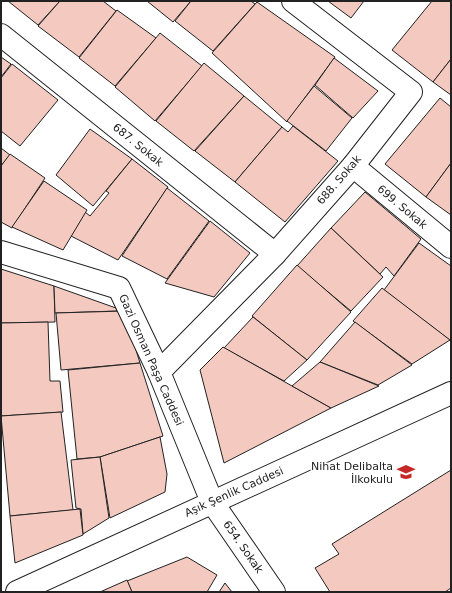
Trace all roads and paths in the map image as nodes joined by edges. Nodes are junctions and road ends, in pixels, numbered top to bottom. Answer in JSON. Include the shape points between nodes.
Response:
{"nodes":[{"id":1,"x":293,"y":1,"type":"edge"},
{"id":2,"x":1,"y":35,"type":"edge"},
{"id":3,"x":353,"y":166,"type":"junction"},
{"id":4,"x":451,"y":247,"type":"edge"},
{"id":5,"x":1,"y":252,"type":"edge"},
{"id":6,"x":275,"y":254,"type":"junction"},
{"id":7,"x":159,"y":372,"type":"junction"},
{"id":8,"x":451,"y":394,"type":"edge"},
{"id":9,"x":212,"y":502,"type":"junction"},
{"id":10,"x":17,"y":592,"type":"edge"},
{"id":11,"x":274,"y":592,"type":"edge"}],
"edges":[{"from":1,"to":3,"type":"street","name":"688. Sokak","via":[[411,92]]},
{"from":2,"to":6,"type":"street","name":"687. Sokak"},
{"from":3,"to":4,"type":"street","name":"699. Sokak"},
{"from":3,"to":6,"type":"street","name":"688. Sokak"},
{"from":5,"to":7,"type":"street","name":"Gazi Osman Paşa Caddesi","via":[[119,288]]},
{"from":6,"to":7,"type":"street","name":"688. Sokak"},
{"from":7,"to":9,"type":"street","name":"Gazi Osman Paşa Caddesi"},
{"from":8,"to":9,"type":"street","name":"Aşık Şenlik Caddesi"},
{"from":9,"to":10,"type":"street","name":"Aşık Şenlik Caddesi"},
{"from":9,"to":11,"type":"street","name":"654. Sokak"}]}
